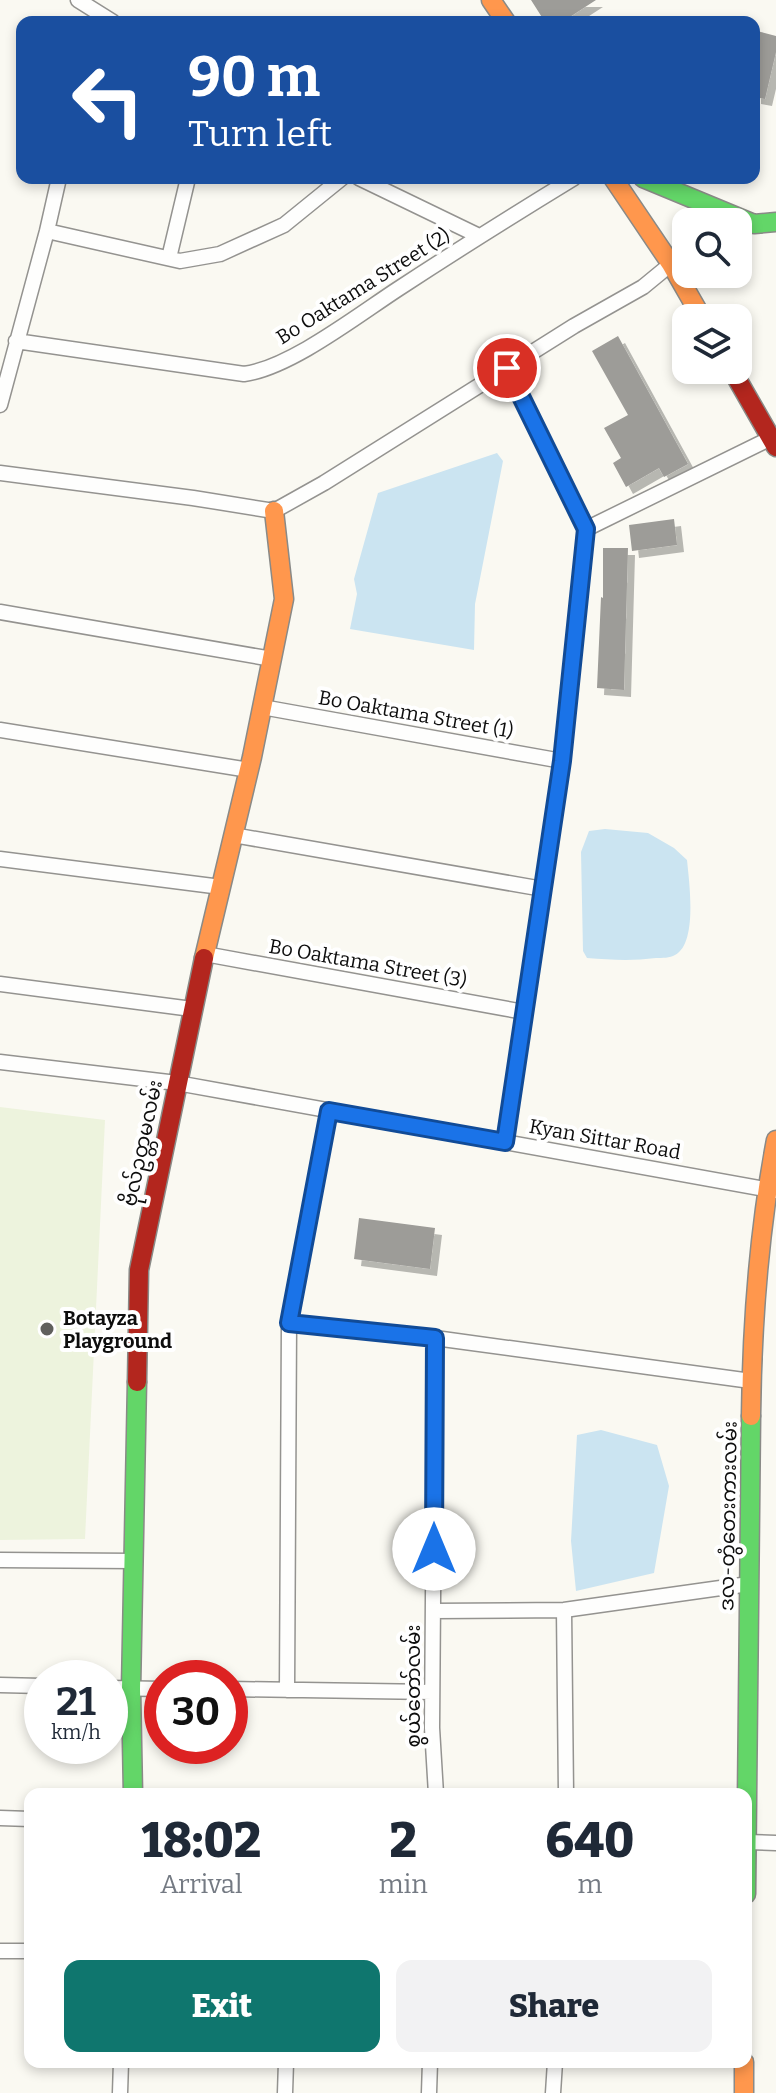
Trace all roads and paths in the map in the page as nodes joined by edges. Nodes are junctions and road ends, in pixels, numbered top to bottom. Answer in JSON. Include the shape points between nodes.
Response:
{"nodes":[{"id":1,"x":78,"y":0,"type":"edge"},
{"id":2,"x":94,"y":16,"type":"edge"},
{"id":3,"x":58,"y":184,"type":"edge"},
{"id":4,"x":187,"y":184,"type":"edge"},
{"id":5,"x":335,"y":184,"type":"edge"},
{"id":6,"x":371,"y":184,"type":"edge"},
{"id":7,"x":564,"y":184,"type":"edge"},
{"id":8,"x":617,"y":184,"type":"edge"},
{"id":9,"x":657,"y":184,"type":"edge"},
{"id":10,"x":776,"y":222,"type":"edge"},
{"id":11,"x":47,"y":231,"type":"junction"},
{"id":12,"x":479,"y":236,"type":"junction"},
{"id":13,"x":169,"y":258,"type":"junction"},
{"id":14,"x":671,"y":264,"type":"junction"},
{"id":15,"x":694,"y":304,"type":"edge"},
{"id":16,"x":16,"y":341,"type":"junction"},
{"id":17,"x":507,"y":368,"type":"junction"},
{"id":18,"x":740,"y":384,"type":"edge"},
{"id":19,"x":0,"y":405,"type":"edge"},
{"id":20,"x":773,"y":442,"type":"edge"},
{"id":21,"x":0,"y":473,"type":"edge"},
{"id":22,"x":274,"y":511,"type":"junction"},
{"id":23,"x":586,"y":529,"type":"junction"},
{"id":24,"x":0,"y":612,"type":"edge"},
{"id":25,"x":272,"y":659,"type":"junction"},
{"id":26,"x":262,"y":707,"type":"junction"},
{"id":27,"x":0,"y":730,"type":"edge"},
{"id":28,"x":562,"y":761,"type":"junction"},
{"id":29,"x":249,"y":770,"type":"junction"},
{"id":30,"x":233,"y":835,"type":"junction"},
{"id":31,"x":0,"y":859,"type":"edge"},
{"id":32,"x":221,"y":887,"type":"junction"},
{"id":33,"x":543,"y":889,"type":"junction"},
{"id":34,"x":205,"y":954,"type":"junction"},
{"id":35,"x":0,"y":984,"type":"edge"},
{"id":36,"x":192,"y":1009,"type":"junction"},
{"id":37,"x":524,"y":1012,"type":"junction"},
{"id":38,"x":0,"y":1062,"type":"edge"},
{"id":39,"x":177,"y":1083,"type":"junction"},
{"id":40,"x":329,"y":1111,"type":"junction"},
{"id":41,"x":776,"y":1140,"type":"edge"},
{"id":42,"x":505,"y":1142,"type":"junction"},
{"id":43,"x":771,"y":1190,"type":"edge"},
{"id":44,"x":289,"y":1323,"type":"junction"},
{"id":45,"x":435,"y":1338,"type":"junction"},
{"id":46,"x":751,"y":1381,"type":"junction"},
{"id":47,"x":0,"y":1560,"type":"edge"},
{"id":48,"x":135,"y":1561,"type":"junction"},
{"id":49,"x":749,"y":1584,"type":"junction"},
{"id":50,"x":564,"y":1610,"type":"junction"},
{"id":51,"x":433,"y":1611,"type":"junction"},
{"id":52,"x":0,"y":1685,"type":"edge"},
{"id":53,"x":24,"y":1686,"type":"edge"},
{"id":54,"x":128,"y":1689,"type":"edge"},
{"id":55,"x":131,"y":1689,"type":"junction"},
{"id":56,"x":144,"y":1689,"type":"edge"},
{"id":57,"x":248,"y":1689,"type":"edge"},
{"id":58,"x":287,"y":1690,"type":"junction"},
{"id":59,"x":432,"y":1692,"type":"junction"},
{"id":60,"x":133,"y":1788,"type":"edge"},
{"id":61,"x":436,"y":1788,"type":"edge"},
{"id":62,"x":566,"y":1788,"type":"edge"},
{"id":63,"x":747,"y":1788,"type":"edge"},
{"id":64,"x":0,"y":1818,"type":"edge"},
{"id":65,"x":24,"y":1819,"type":"edge"},
{"id":66,"x":752,"y":1842,"type":"edge"},
{"id":67,"x":776,"y":1843,"type":"edge"},
{"id":68,"x":0,"y":1951,"type":"edge"},
{"id":69,"x":24,"y":1951,"type":"edge"},
{"id":70,"x":121,"y":2068,"type":"edge"},
{"id":71,"x":286,"y":2068,"type":"edge"},
{"id":72,"x":430,"y":2068,"type":"edge"},
{"id":73,"x":555,"y":2068,"type":"edge"},
{"id":74,"x":744,"y":2068,"type":"edge"},
{"id":75,"x":120,"y":2093,"type":"edge"},
{"id":76,"x":285,"y":2093,"type":"edge"},
{"id":77,"x":429,"y":2093,"type":"edge"},
{"id":78,"x":553,"y":2093,"type":"edge"},
{"id":79,"x":744,"y":2093,"type":"edge"}],
"edges":[{"from":1,"to":2,"type":"street"},
{"from":3,"to":11,"type":"street"},
{"from":4,"to":13,"type":"street"},
{"from":5,"to":13,"type":"street","via":[[284,225],[220,254]]},
{"from":6,"to":12,"type":"street"},
{"from":7,"to":12,"type":"street","name":"Bo Oaktama Street (2)"},
{"from":8,"to":14,"type":"street"},
{"from":9,"to":10,"type":"street","via":[[754,224]]},
{"from":11,"to":13,"type":"street"},
{"from":11,"to":16,"type":"street"},
{"from":12,"to":16,"type":"street","name":"Bo Oaktama Street (2)","via":[[303,351],[260,372],[244,374]]},
{"from":14,"to":15,"type":"street"},
{"from":14,"to":17,"type":"street","via":[[643,287]]},
{"from":16,"to":19,"type":"street"},
{"from":17,"to":22,"type":"street"},
{"from":17,"to":23,"type":"street"},
{"from":18,"to":20,"type":"street"},
{"from":20,"to":23,"type":"street"},
{"from":21,"to":22,"type":"street"},
{"from":22,"to":25,"type":"street","name":"ဗိုလ်ဥတ္တမလမ်း","via":[[284,599]]},
{"from":23,"to":28,"type":"street"},
{"from":24,"to":25,"type":"street"},
{"from":25,"to":26,"type":"street","name":"ဗိုလ်ဥတ္တမလမ်း"},
{"from":26,"to":28,"type":"street","name":"Bo Oaktama Street (1)"},
{"from":26,"to":29,"type":"street","name":"ဗိုလ်ဥတ္တမလမ်း"},
{"from":27,"to":29,"type":"street"},
{"from":28,"to":33,"type":"street"},
{"from":29,"to":30,"type":"street","name":"ဗိုလ်ဥတ္တမလမ်း"},
{"from":30,"to":32,"type":"street","name":"ဗိုလ်ဥတ္တမလမ်း"},
{"from":30,"to":33,"type":"street"},
{"from":31,"to":32,"type":"street"},
{"from":32,"to":34,"type":"street","name":"ဗိုလ်ဥတ္တမလမ်း"},
{"from":33,"to":37,"type":"street"},
{"from":34,"to":36,"type":"street","name":"ဗိုလ်ဥတ္တမလမ်း"},
{"from":34,"to":37,"type":"street","name":"Bo Oaktama Street (3)"},
{"from":35,"to":36,"type":"street"},
{"from":36,"to":39,"type":"street","name":"ဗိုလ်ဥတ္တမလမ်း"},
{"from":37,"to":42,"type":"street"},
{"from":38,"to":39,"type":"street","name":"Kyan Sittar Road"},
{"from":39,"to":40,"type":"street","name":"Kyan Sittar Road"},
{"from":39,"to":48,"type":"street","name":"ဗိုလ်ဥတ္တမလမ်း","via":[[139,1270]]},
{"from":40,"to":42,"type":"street","name":"Kyan Sittar Road"},
{"from":40,"to":44,"type":"street"},
{"from":41,"to":43,"type":"street","name":"ဒလ-တွံတေးကားလမ်း"},
{"from":42,"to":43,"type":"street","name":"Kyan Sittar Road"},
{"from":43,"to":46,"type":"street","name":"ဒလ-တွံတေးကားလမ်း"},
{"from":44,"to":45,"type":"street"},
{"from":44,"to":58,"type":"street"},
{"from":45,"to":46,"type":"street"},
{"from":45,"to":51,"type":"street","name":"စွယ်တော်လမ်း"},
{"from":46,"to":49,"type":"street","name":"ဒလ-တွံတေးကားလမ်း"},
{"from":47,"to":48,"type":"street"},
{"from":48,"to":55,"type":"street","name":"ဗိုလ်ဥတ္တမလမ်း"},
{"from":49,"to":50,"type":"street"},
{"from":49,"to":63,"type":"street","name":"ဒလ-တွံတေးကားလမ်း"},
{"from":50,"to":51,"type":"street"},
{"from":50,"to":62,"type":"street"},
{"from":51,"to":59,"type":"street","name":"စွယ်တော်လမ်း"},
{"from":52,"to":53,"type":"street"},
{"from":54,"to":55,"type":"street"},
{"from":55,"to":56,"type":"street"},
{"from":55,"to":60,"type":"street","name":"ဗိုလ်ဥတ္တမလမ်း"},
{"from":57,"to":58,"type":"street"},
{"from":58,"to":59,"type":"street"},
{"from":59,"to":61,"type":"street","name":"စွယ်တော်လမ်း"},
{"from":64,"to":65,"type":"street"},
{"from":66,"to":67,"type":"street"},
{"from":68,"to":69,"type":"street"},
{"from":70,"to":75,"type":"street"},
{"from":71,"to":76,"type":"street"},
{"from":72,"to":77,"type":"street"},
{"from":73,"to":78,"type":"street"},
{"from":74,"to":79,"type":"street"}]}
